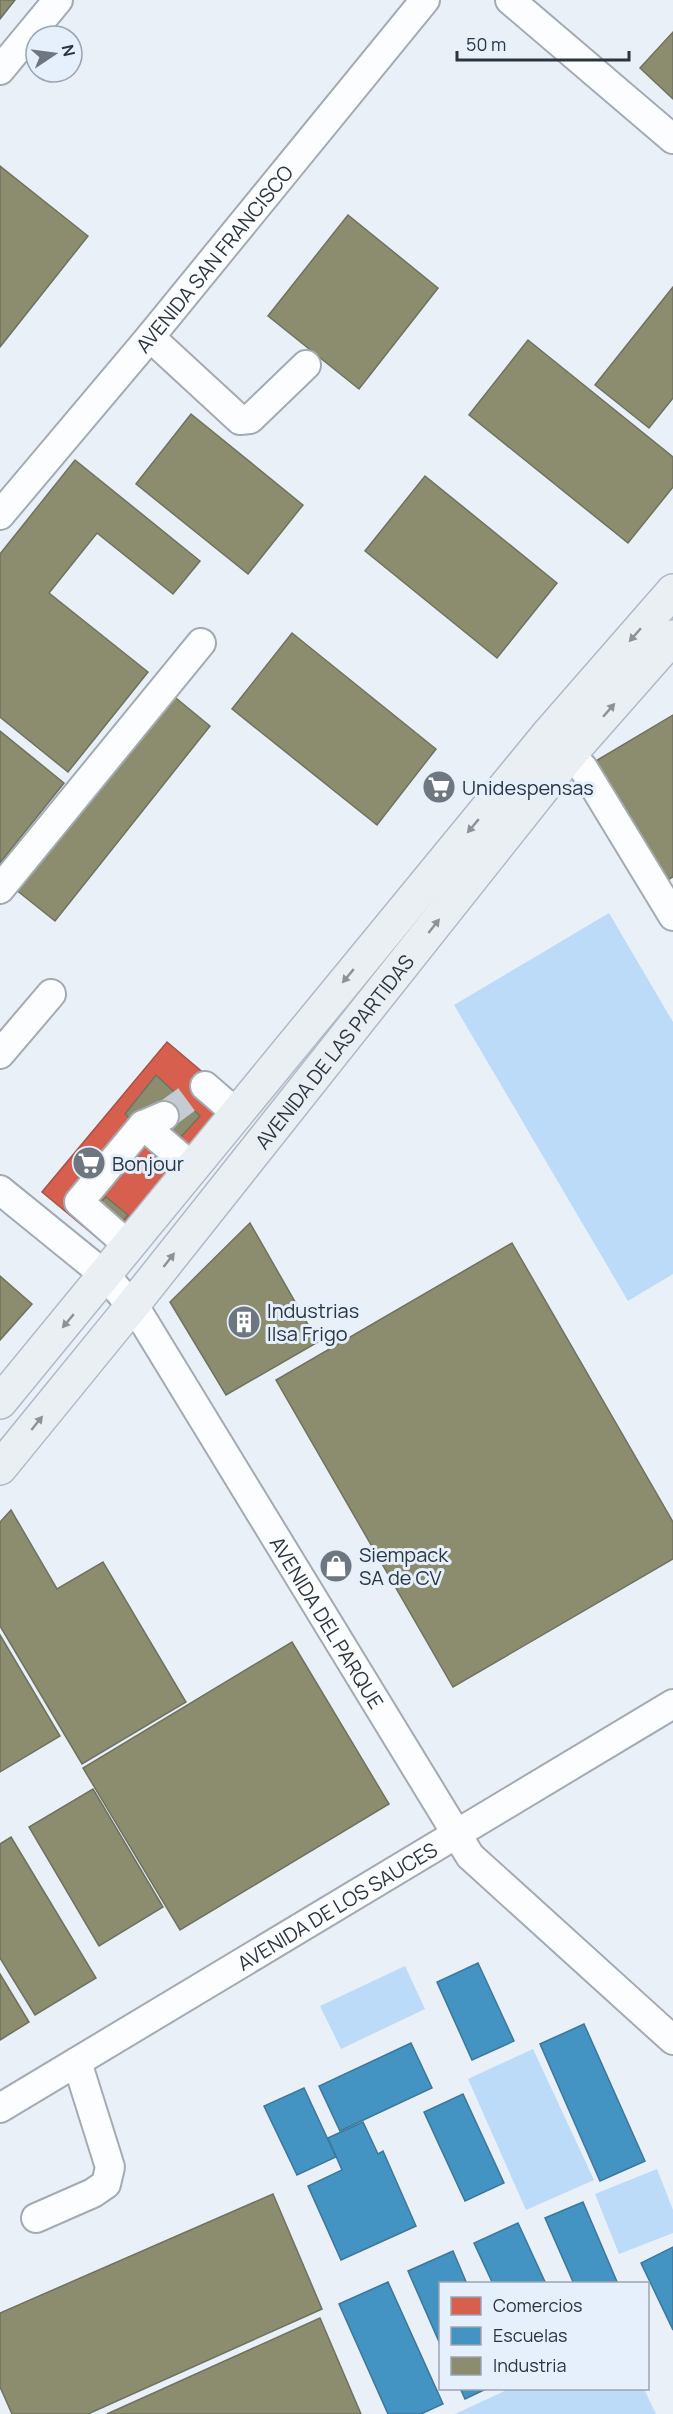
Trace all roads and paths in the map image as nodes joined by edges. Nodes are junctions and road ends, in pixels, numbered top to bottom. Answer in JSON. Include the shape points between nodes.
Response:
{"nodes":[{"id":1,"x":58,"y":0,"type":"edge"},
{"id":2,"x":425,"y":0,"type":"edge"},
{"id":3,"x":510,"y":0,"type":"edge"},
{"id":4,"x":0,"y":69,"type":"edge"},
{"id":5,"x":673,"y":140,"type":"edge"},
{"id":6,"x":150,"y":337,"type":"junction"},
{"id":7,"x":306,"y":364,"type":"dead end"},
{"id":8,"x":0,"y":515,"type":"edge"},
{"id":9,"x":673,"y":591,"type":"edge"},
{"id":10,"x":673,"y":637,"type":"edge"},
{"id":11,"x":201,"y":643,"type":"dead end"},
{"id":12,"x":570,"y":754,"type":"junction"},
{"id":13,"x":0,"y":889,"type":"edge"},
{"id":14,"x":673,"y":916,"type":"edge"},
{"id":15,"x":51,"y":994,"type":"dead end"},
{"id":16,"x":5,"y":1038,"type":"edge"},
{"id":17,"x":205,"y":1086,"type":"dead end"},
{"id":18,"x":235,"y":1112,"type":"junction"},
{"id":19,"x":192,"y":1167,"type":"junction"},
{"id":20,"x":0,"y":1190,"type":"edge"},
{"id":21,"x":128,"y":1245,"type":"junction"},
{"id":22,"x":105,"y":1276,"type":"junction"},
{"id":23,"x":132,"y":1306,"type":"junction"},
{"id":24,"x":0,"y":1402,"type":"edge"},
{"id":25,"x":0,"y":1468,"type":"edge"},
{"id":26,"x":673,"y":1704,"type":"edge"},
{"id":27,"x":456,"y":1834,"type":"junction"},
{"id":28,"x":673,"y":2040,"type":"edge"},
{"id":29,"x":77,"y":2062,"type":"junction"},
{"id":30,"x":0,"y":2108,"type":"edge"},
{"id":31,"x":36,"y":2218,"type":"dead end"}],
"edges":[{"from":1,"to":4,"type":"street"},
{"from":2,"to":6,"type":"street","name":"AVENIDA SAN FRANCISCO"},
{"from":3,"to":5,"type":"street"},
{"from":6,"to":7,"type":"street","via":[[240,420],[250,419]]},
{"from":6,"to":8,"type":"street","name":"AVENIDA SAN FRANCISCO"},
{"from":9,"to":18,"type":"main road","name":"AVENIDA DE LAS PARTIDAS","one_way":true,"via":[[550,732]]},
{"from":12,"to":10,"type":"main road","name":"AVENIDA DE LAS PARTIDAS","one_way":true},
{"from":11,"to":13,"type":"street"},
{"from":12,"to":14,"type":"street","via":[[583,768]]},
{"from":23,"to":12,"type":"main road","name":"AVENIDA DE LAS PARTIDAS","one_way":true},
{"from":15,"to":16,"type":"street"},
{"from":17,"to":18,"type":"street"},
{"from":18,"to":19,"type":"main road","name":"AVENIDA DE LAS PARTIDAS"},
{"from":19,"to":21,"type":"main road","name":"AVENIDA DE LAS PARTIDAS"},
{"from":19,"to":21,"type":"street","via":[[154,1121],[79,1202]]},
{"from":20,"to":22,"type":"street","name":"AVENIDA DEL PARQUE"},
{"from":21,"to":22,"type":"main road","name":"AVENIDA DE LAS PARTIDAS"},
{"from":22,"to":23,"type":"street","name":"AVENIDA DEL PARQUE"},
{"from":22,"to":24,"type":"main road","name":"AVENIDA DE LAS PARTIDAS","one_way":true},
{"from":25,"to":23,"type":"main road","name":"AVENIDA DE LAS PARTIDAS","one_way":true},
{"from":23,"to":27,"type":"street","name":"AVENIDA DEL PARQUE"},
{"from":26,"to":27,"type":"street","name":"AVENIDA DE LOS SAUCES"},
{"from":27,"to":28,"type":"street","name":"AVENIDA DEL PARQUE","via":[[470,1857],[488,1875]]},
{"from":27,"to":29,"type":"street","name":"AVENIDA DE LOS SAUCES"},
{"from":29,"to":30,"type":"street","name":"AVENIDA DE LOS SAUCES"},
{"from":29,"to":31,"type":"street","via":[[110,2167],[106,2184]]}]}
